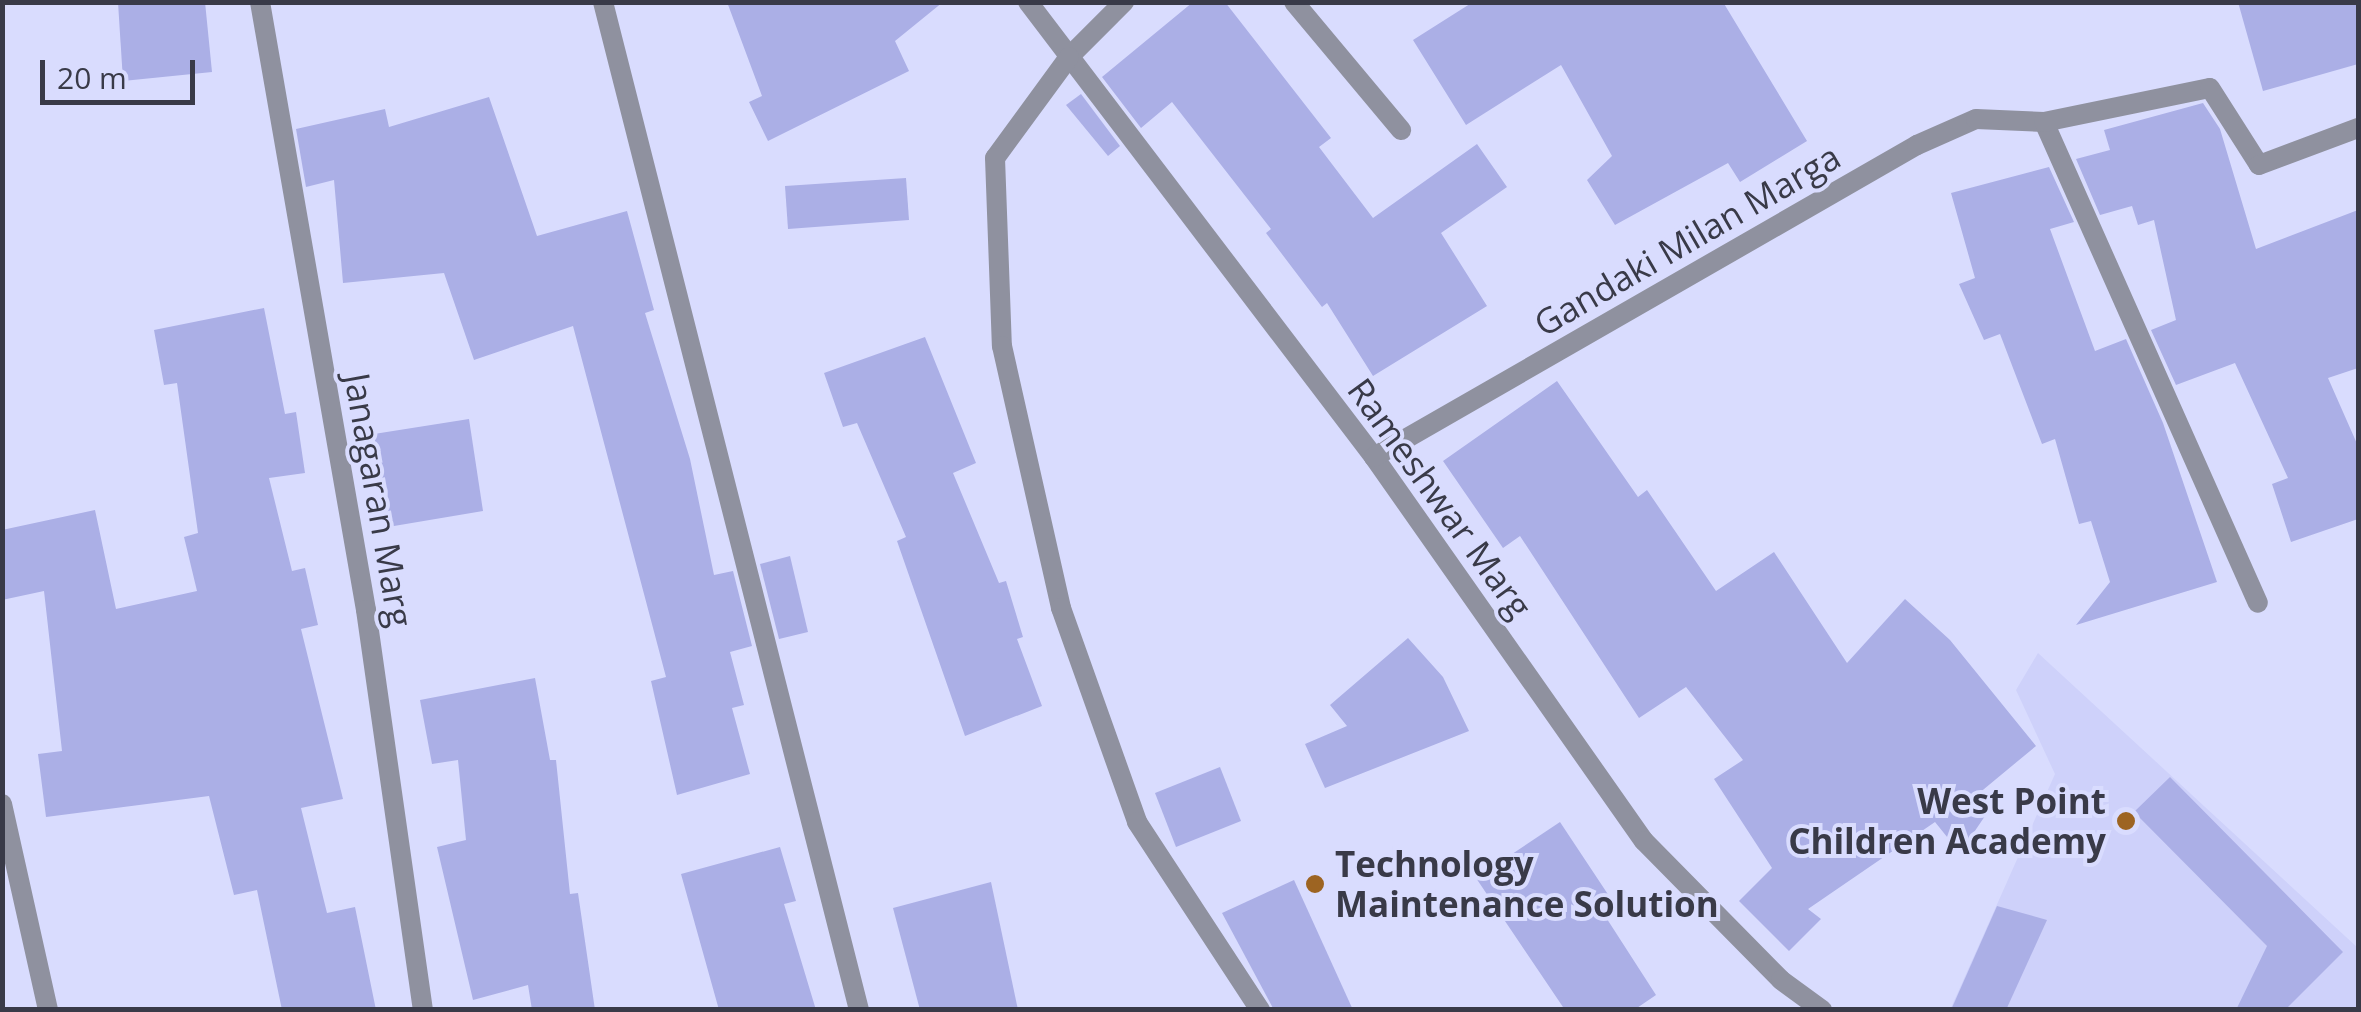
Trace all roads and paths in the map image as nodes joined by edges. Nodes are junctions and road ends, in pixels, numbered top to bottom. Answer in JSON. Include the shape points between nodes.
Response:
{"nodes":[{"id":1,"x":260,"y":2,"type":"edge"},
{"id":2,"x":603,"y":2,"type":"edge"},
{"id":3,"x":1028,"y":2,"type":"edge"},
{"id":4,"x":1124,"y":2,"type":"edge"},
{"id":5,"x":1294,"y":2,"type":"edge"},
{"id":6,"x":1069,"y":57,"type":"junction"},
{"id":7,"x":2044,"y":122,"type":"junction"},
{"id":8,"x":2358,"y":128,"type":"edge"},
{"id":9,"x":1401,"y":130,"type":"dead end"},
{"id":10,"x":1374,"y":457,"type":"junction"},
{"id":11,"x":2258,"y":603,"type":"dead end"},
{"id":12,"x":2,"y":804,"type":"edge"},
{"id":13,"x":48,"y":1010,"type":"edge"},
{"id":14,"x":423,"y":1010,"type":"edge"},
{"id":15,"x":859,"y":1010,"type":"edge"},
{"id":16,"x":1260,"y":1010,"type":"edge"},
{"id":17,"x":1822,"y":1010,"type":"edge"}],
"edges":[{"from":1,"to":14,"type":"street","name":"Janagaran Marg","via":[[366,610]]},
{"from":2,"to":15,"type":"street"},
{"from":3,"to":6,"type":"street","name":"Rameshwar Marg"},
{"from":4,"to":6,"type":"street"},
{"from":5,"to":9,"type":"street"},
{"from":6,"to":10,"type":"street","name":"Rameshwar Marg"},
{"from":6,"to":16,"type":"street","via":[[995,158],[1002,346],[1061,608],[1137,822]]},
{"from":7,"to":8,"type":"street","name":"Gandaki Milan Marga","via":[[2210,88],[2259,165]]},
{"from":7,"to":10,"type":"street","name":"Gandaki Milan Marga","via":[[1976,119],[1917,145]]},
{"from":7,"to":11,"type":"street"},
{"from":10,"to":17,"type":"street","name":"Rameshwar Marg","via":[[1644,842],[1781,980]]},
{"from":12,"to":13,"type":"street"}]}
